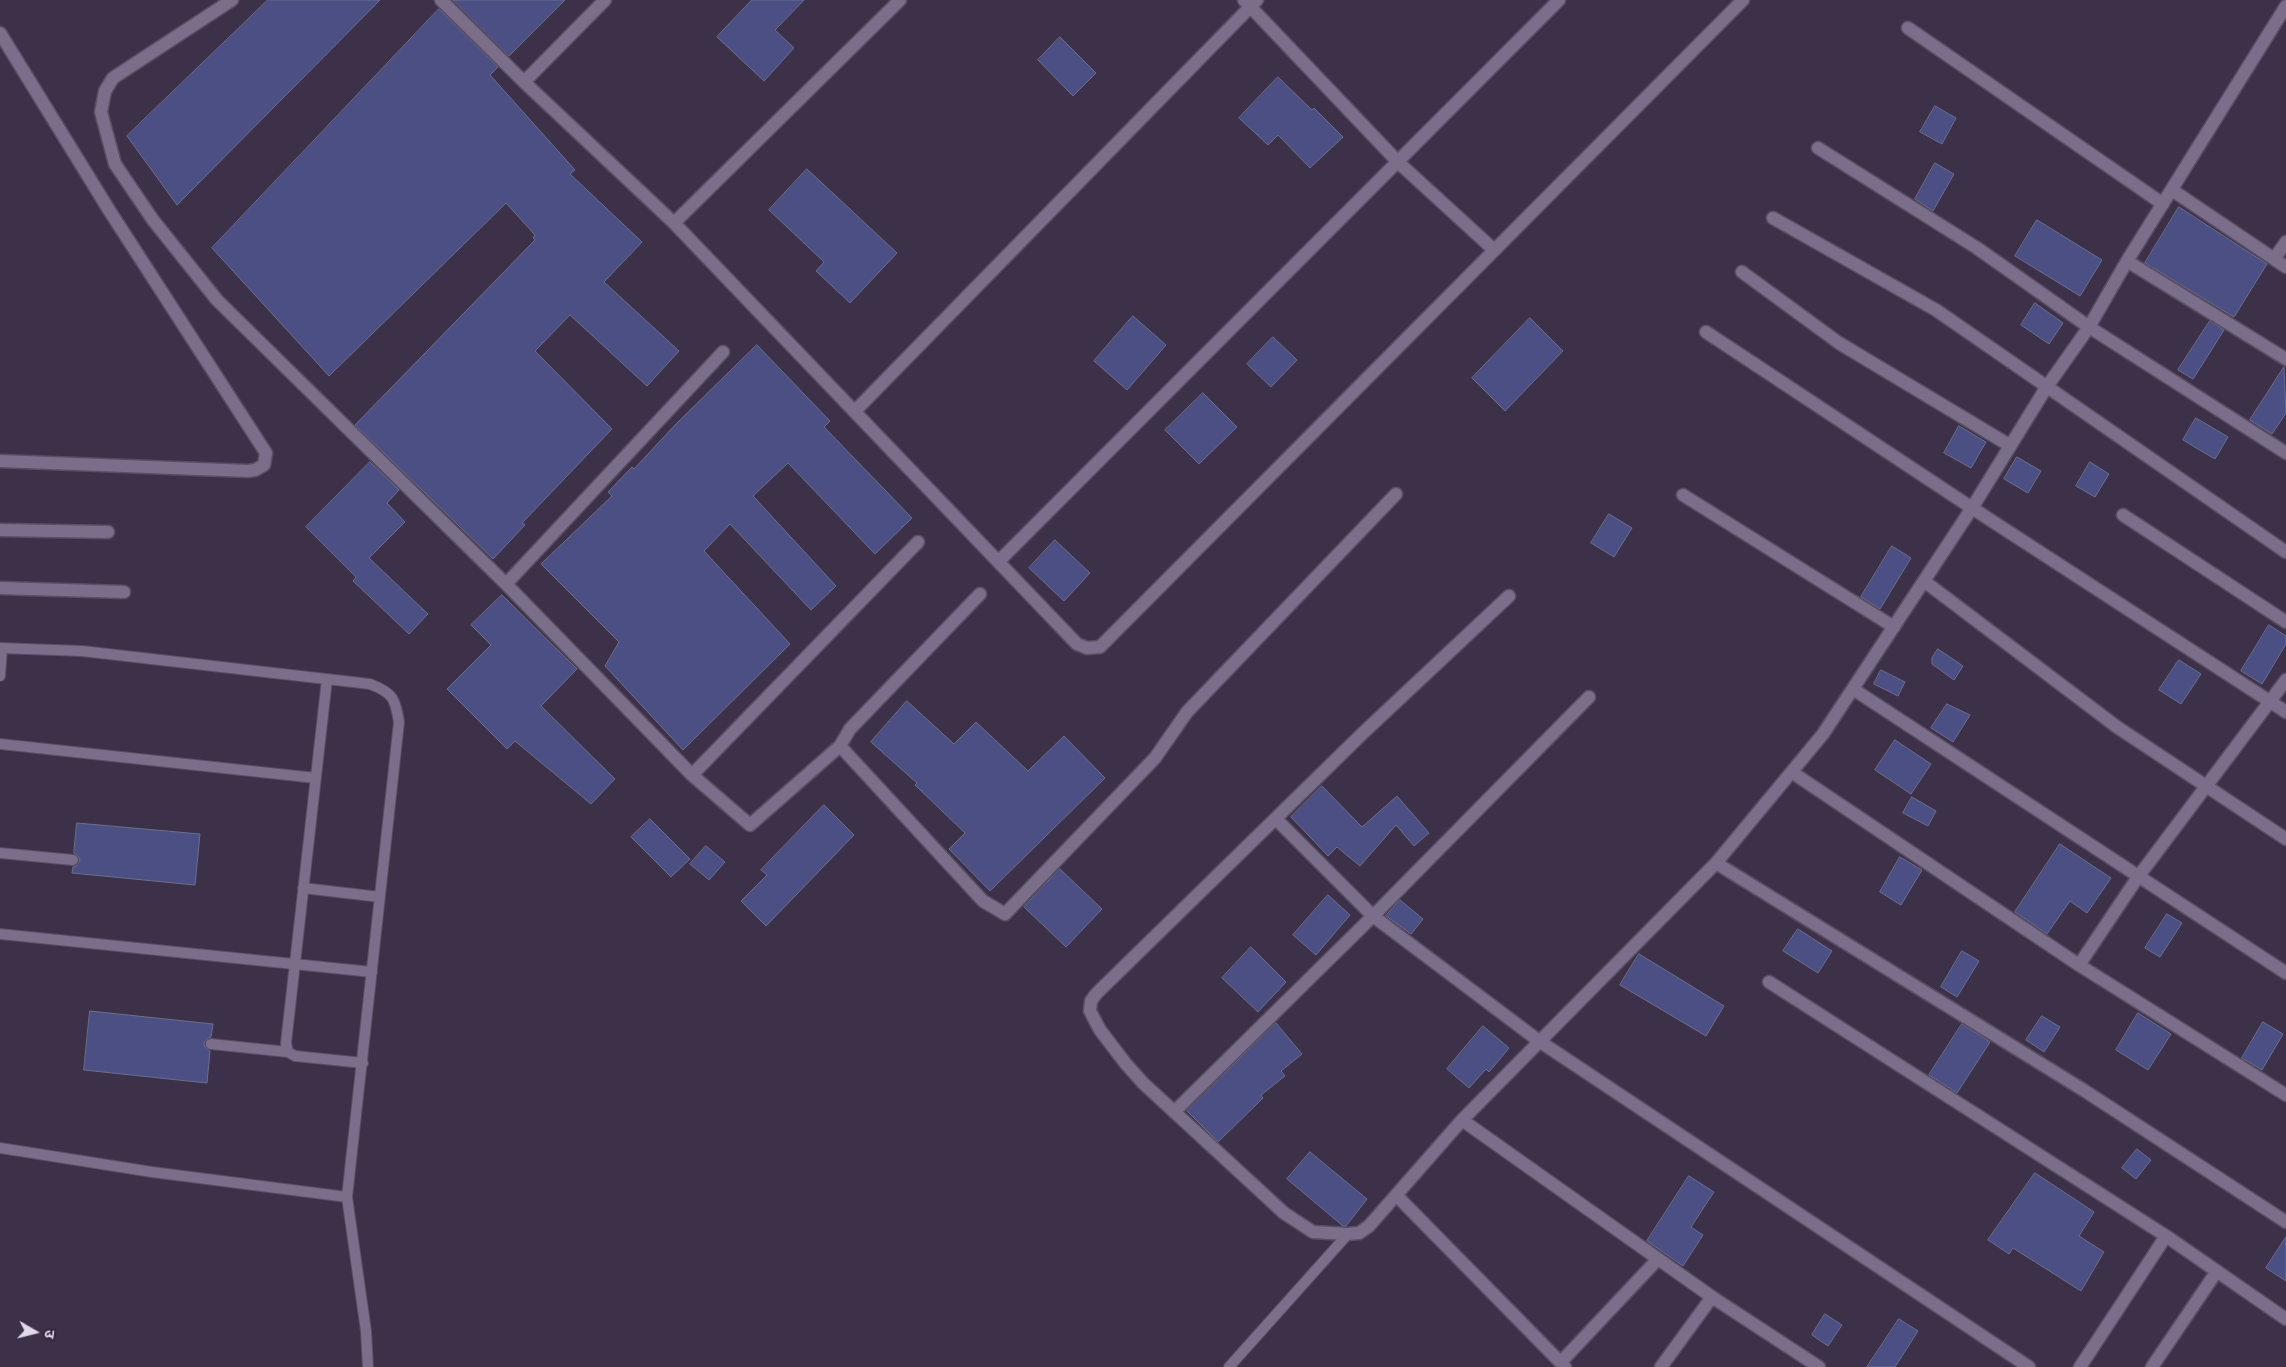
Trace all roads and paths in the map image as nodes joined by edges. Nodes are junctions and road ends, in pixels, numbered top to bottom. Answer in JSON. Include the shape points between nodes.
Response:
{"nodes":[{"id":1,"x":232,"y":0,"type":"edge"},
{"id":2,"x":441,"y":0,"type":"edge"},
{"id":3,"x":605,"y":0,"type":"edge"},
{"id":4,"x":900,"y":0,"type":"edge"},
{"id":5,"x":1559,"y":0,"type":"edge"},
{"id":6,"x":1743,"y":0,"type":"edge"},
{"id":7,"x":1251,"y":2,"type":"edge"},
{"id":8,"x":2286,"y":6,"type":"edge"},
{"id":9,"x":1908,"y":28,"type":"dead end"},
{"id":10,"x":0,"y":33,"type":"edge"},
{"id":11,"x":524,"y":82,"type":"junction"},
{"id":12,"x":1818,"y":148,"type":"dead end"},
{"id":13,"x":1399,"y":163,"type":"junction"},
{"id":14,"x":2172,"y":190,"type":"junction"},
{"id":15,"x":2163,"y":204,"type":"junction"},
{"id":16,"x":1773,"y":218,"type":"dead end"},
{"id":17,"x":674,"y":223,"type":"junction"},
{"id":18,"x":2286,"y":242,"type":"edge"},
{"id":19,"x":1493,"y":249,"type":"junction"},
{"id":20,"x":2274,"y":259,"type":"junction"},
{"id":21,"x":2127,"y":261,"type":"junction"},
{"id":22,"x":2286,"y":267,"type":"edge"},
{"id":23,"x":1742,"y":272,"type":"dead end"},
{"id":24,"x":2089,"y":327,"type":"junction"},
{"id":25,"x":1706,"y":332,"type":"dead end"},
{"id":26,"x":723,"y":352,"type":"dead end"},
{"id":27,"x":2286,"y":359,"type":"edge"},
{"id":28,"x":2046,"y":388,"type":"junction"},
{"id":29,"x":855,"y":411,"type":"junction"},
{"id":30,"x":2009,"y":445,"type":"junction"},
{"id":31,"x":2286,"y":452,"type":"edge"},
{"id":32,"x":0,"y":461,"type":"edge"},
{"id":33,"x":1396,"y":494,"type":"dead end"},
{"id":34,"x":1683,"y":495,"type":"dead end"},
{"id":35,"x":1972,"y":508,"type":"junction"},
{"id":36,"x":2123,"y":515,"type":"dead end"},
{"id":37,"x":0,"y":530,"type":"edge"},
{"id":38,"x":108,"y":532,"type":"dead end"},
{"id":39,"x":918,"y":542,"type":"dead end"},
{"id":40,"x":2286,"y":552,"type":"edge"},
{"id":41,"x":999,"y":561,"type":"junction"},
{"id":42,"x":1924,"y":581,"type":"junction"},
{"id":43,"x":506,"y":584,"type":"junction"},
{"id":44,"x":0,"y":588,"type":"edge"},
{"id":45,"x":124,"y":592,"type":"dead end"},
{"id":46,"x":980,"y":594,"type":"dead end"},
{"id":47,"x":1509,"y":596,"type":"dead end"},
{"id":48,"x":2286,"y":622,"type":"edge"},
{"id":49,"x":1894,"y":626,"type":"junction"},
{"id":50,"x":1,"y":648,"type":"edge"},
{"id":51,"x":0,"y":676,"type":"edge"},
{"id":52,"x":327,"y":679,"type":"junction"},
{"id":53,"x":2286,"y":680,"type":"edge"},
{"id":54,"x":1853,"y":689,"type":"junction"},
{"id":55,"x":1589,"y":696,"type":"dead end"},
{"id":56,"x":2270,"y":701,"type":"junction"},
{"id":57,"x":2286,"y":712,"type":"edge"},
{"id":58,"x":0,"y":744,"type":"edge"},
{"id":59,"x":840,"y":746,"type":"junction"},
{"id":60,"x":1793,"y":773,"type":"junction"},
{"id":61,"x":692,"y":775,"type":"junction"},
{"id":62,"x":316,"y":778,"type":"junction"},
{"id":63,"x":2205,"y":787,"type":"junction"},
{"id":64,"x":1276,"y":819,"type":"junction"},
{"id":65,"x":2286,"y":839,"type":"edge"},
{"id":66,"x":0,"y":853,"type":"edge"},
{"id":67,"x":73,"y":860,"type":"dead end"},
{"id":68,"x":1716,"y":863,"type":"junction"},
{"id":69,"x":2138,"y":876,"type":"junction"},
{"id":70,"x":303,"y":888,"type":"junction"},
{"id":71,"x":380,"y":897,"type":"junction"},
{"id":72,"x":1373,"y":916,"type":"junction"},
{"id":73,"x":0,"y":934,"type":"edge"},
{"id":74,"x":295,"y":963,"type":"junction"},
{"id":75,"x":2079,"y":965,"type":"junction"},
{"id":76,"x":372,"y":972,"type":"junction"},
{"id":77,"x":2286,"y":973,"type":"edge"},
{"id":78,"x":1769,"y":982,"type":"dead end"},
{"id":79,"x":1539,"y":1041,"type":"junction"},
{"id":80,"x":211,"y":1044,"type":"dead end"},
{"id":81,"x":288,"y":1052,"type":"junction"},
{"id":82,"x":362,"y":1063,"type":"junction"},
{"id":83,"x":2286,"y":1095,"type":"edge"},
{"id":84,"x":1174,"y":1112,"type":"junction"},
{"id":85,"x":1462,"y":1120,"type":"junction"},
{"id":86,"x":0,"y":1148,"type":"edge"},
{"id":87,"x":1396,"y":1195,"type":"junction"},
{"id":88,"x":347,"y":1197,"type":"junction"},
{"id":89,"x":2286,"y":1222,"type":"edge"},
{"id":90,"x":1348,"y":1234,"type":"junction"},
{"id":91,"x":2166,"y":1236,"type":"junction"},
{"id":92,"x":1658,"y":1259,"type":"junction"},
{"id":93,"x":2217,"y":1271,"type":"junction"},
{"id":94,"x":1712,"y":1297,"type":"junction"},
{"id":95,"x":2286,"y":1319,"type":"edge"},
{"id":96,"x":1563,"y":1365,"type":"edge"},
{"id":97,"x":368,"y":1367,"type":"edge"},
{"id":98,"x":1229,"y":1367,"type":"edge"},
{"id":99,"x":1661,"y":1367,"type":"edge"},
{"id":100,"x":1819,"y":1367,"type":"edge"},
{"id":101,"x":2029,"y":1367,"type":"edge"},
{"id":102,"x":2080,"y":1367,"type":"edge"},
{"id":103,"x":2152,"y":1367,"type":"edge"}],
"edges":[{"from":1,"to":43,"type":"street","via":[[113,78],[105,92],[102,112],[115,164],[153,220],[217,300]]},
{"from":2,"to":11,"type":"street"},
{"from":3,"to":11,"type":"street"},
{"from":4,"to":17,"type":"street"},
{"from":5,"to":13,"type":"street"},
{"from":6,"to":19,"type":"street"},
{"from":7,"to":13,"type":"street"},
{"from":7,"to":29,"type":"street"},
{"from":8,"to":14,"type":"street"},
{"from":9,"to":15,"type":"street"},
{"from":10,"to":32,"type":"street","via":[[109,210],[266,453],[264,465],[248,471]]},
{"from":11,"to":17,"type":"street"},
{"from":12,"to":24,"type":"street","via":[[1976,248]]},
{"from":13,"to":19,"type":"street"},
{"from":13,"to":41,"type":"street"},
{"from":14,"to":15,"type":"street"},
{"from":14,"to":20,"type":"street"},
{"from":15,"to":21,"type":"street"},
{"from":16,"to":28,"type":"street","via":[[1936,310]]},
{"from":17,"to":29,"type":"street"},
{"from":18,"to":20,"type":"street"},
{"from":19,"to":41,"type":"street","via":[[1100,647],[1087,648],[1078,644]]},
{"from":20,"to":22,"type":"street"},
{"from":21,"to":24,"type":"street"},
{"from":21,"to":27,"type":"street"},
{"from":23,"to":30,"type":"street","via":[[1839,343]]},
{"from":24,"to":28,"type":"street"},
{"from":24,"to":31,"type":"street"},
{"from":25,"to":35,"type":"street"},
{"from":26,"to":43,"type":"street"},
{"from":28,"to":30,"type":"street"},
{"from":28,"to":40,"type":"street"},
{"from":29,"to":41,"type":"street"},
{"from":30,"to":35,"type":"street"},
{"from":33,"to":59,"type":"street","via":[[1187,712],[1155,758],[1005,914],[982,902]]},
{"from":34,"to":49,"type":"street"},
{"from":35,"to":42,"type":"street"},
{"from":35,"to":56,"type":"street"},
{"from":36,"to":48,"type":"street"},
{"from":37,"to":38,"type":"street"},
{"from":39,"to":61,"type":"street"},
{"from":42,"to":49,"type":"street"},
{"from":42,"to":63,"type":"street","via":[[2117,726]]},
{"from":43,"to":61,"type":"street"},
{"from":44,"to":45,"type":"street"},
{"from":46,"to":59,"type":"street","via":[[850,728]]},
{"from":47,"to":64,"type":"street"},
{"from":49,"to":54,"type":"street"},
{"from":50,"to":51,"type":"lane"},
{"from":50,"to":52,"type":"lane","via":[[82,651]]},
{"from":52,"to":62,"type":"lane"},
{"from":52,"to":71,"type":"lane","via":[[370,684],[388,690],[396,704],[400,722]]},
{"from":53,"to":56,"type":"street"},
{"from":54,"to":60,"type":"street"},
{"from":54,"to":69,"type":"street"},
{"from":55,"to":72,"type":"street"},
{"from":56,"to":57,"type":"street"},
{"from":56,"to":63,"type":"street"},
{"from":58,"to":62,"type":"lane"},
{"from":59,"to":61,"type":"street","via":[[750,825]]},
{"from":60,"to":68,"type":"street"},
{"from":60,"to":75,"type":"street"},
{"from":62,"to":70,"type":"lane"},
{"from":63,"to":65,"type":"street"},
{"from":63,"to":69,"type":"street"},
{"from":64,"to":72,"type":"street"},
{"from":64,"to":84,"type":"street","via":[[1091,1002],[1090,1011],[1100,1030],[1143,1084]]},
{"from":66,"to":67,"type":"lane"},
{"from":68,"to":79,"type":"street"},
{"from":68,"to":89,"type":"street","via":[[2085,1091]]},
{"from":69,"to":75,"type":"street"},
{"from":69,"to":77,"type":"street"},
{"from":70,"to":71,"type":"lane"},
{"from":70,"to":74,"type":"lane"},
{"from":71,"to":76,"type":"lane"},
{"from":72,"to":79,"type":"street"},
{"from":72,"to":84,"type":"street"},
{"from":73,"to":74,"type":"lane"},
{"from":74,"to":76,"type":"lane"},
{"from":74,"to":81,"type":"lane","via":[[286,1043]]},
{"from":75,"to":83,"type":"street"},
{"from":76,"to":82,"type":"lane"},
{"from":78,"to":91,"type":"street"},
{"from":79,"to":85,"type":"street"},
{"from":79,"to":101,"type":"street"},
{"from":80,"to":81,"type":"lane"},
{"from":81,"to":82,"type":"lane","via":[[295,1056]]},
{"from":82,"to":88,"type":"lane"},
{"from":84,"to":90,"type":"street","via":[[1284,1214],[1313,1232]]},
{"from":85,"to":87,"type":"street"},
{"from":85,"to":92,"type":"street"},
{"from":86,"to":88,"type":"lane","via":[[152,1172]]},
{"from":87,"to":90,"type":"street","via":[[1369,1226]]},
{"from":87,"to":96,"type":"street"},
{"from":88,"to":97,"type":"lane","via":[[366,1330]]},
{"from":90,"to":98,"type":"lane"},
{"from":91,"to":93,"type":"street"},
{"from":91,"to":102,"type":"street"},
{"from":92,"to":94,"type":"street"},
{"from":92,"to":96,"type":"street"},
{"from":93,"to":95,"type":"street"},
{"from":93,"to":103,"type":"street"},
{"from":94,"to":99,"type":"street"},
{"from":94,"to":100,"type":"street"}]}
